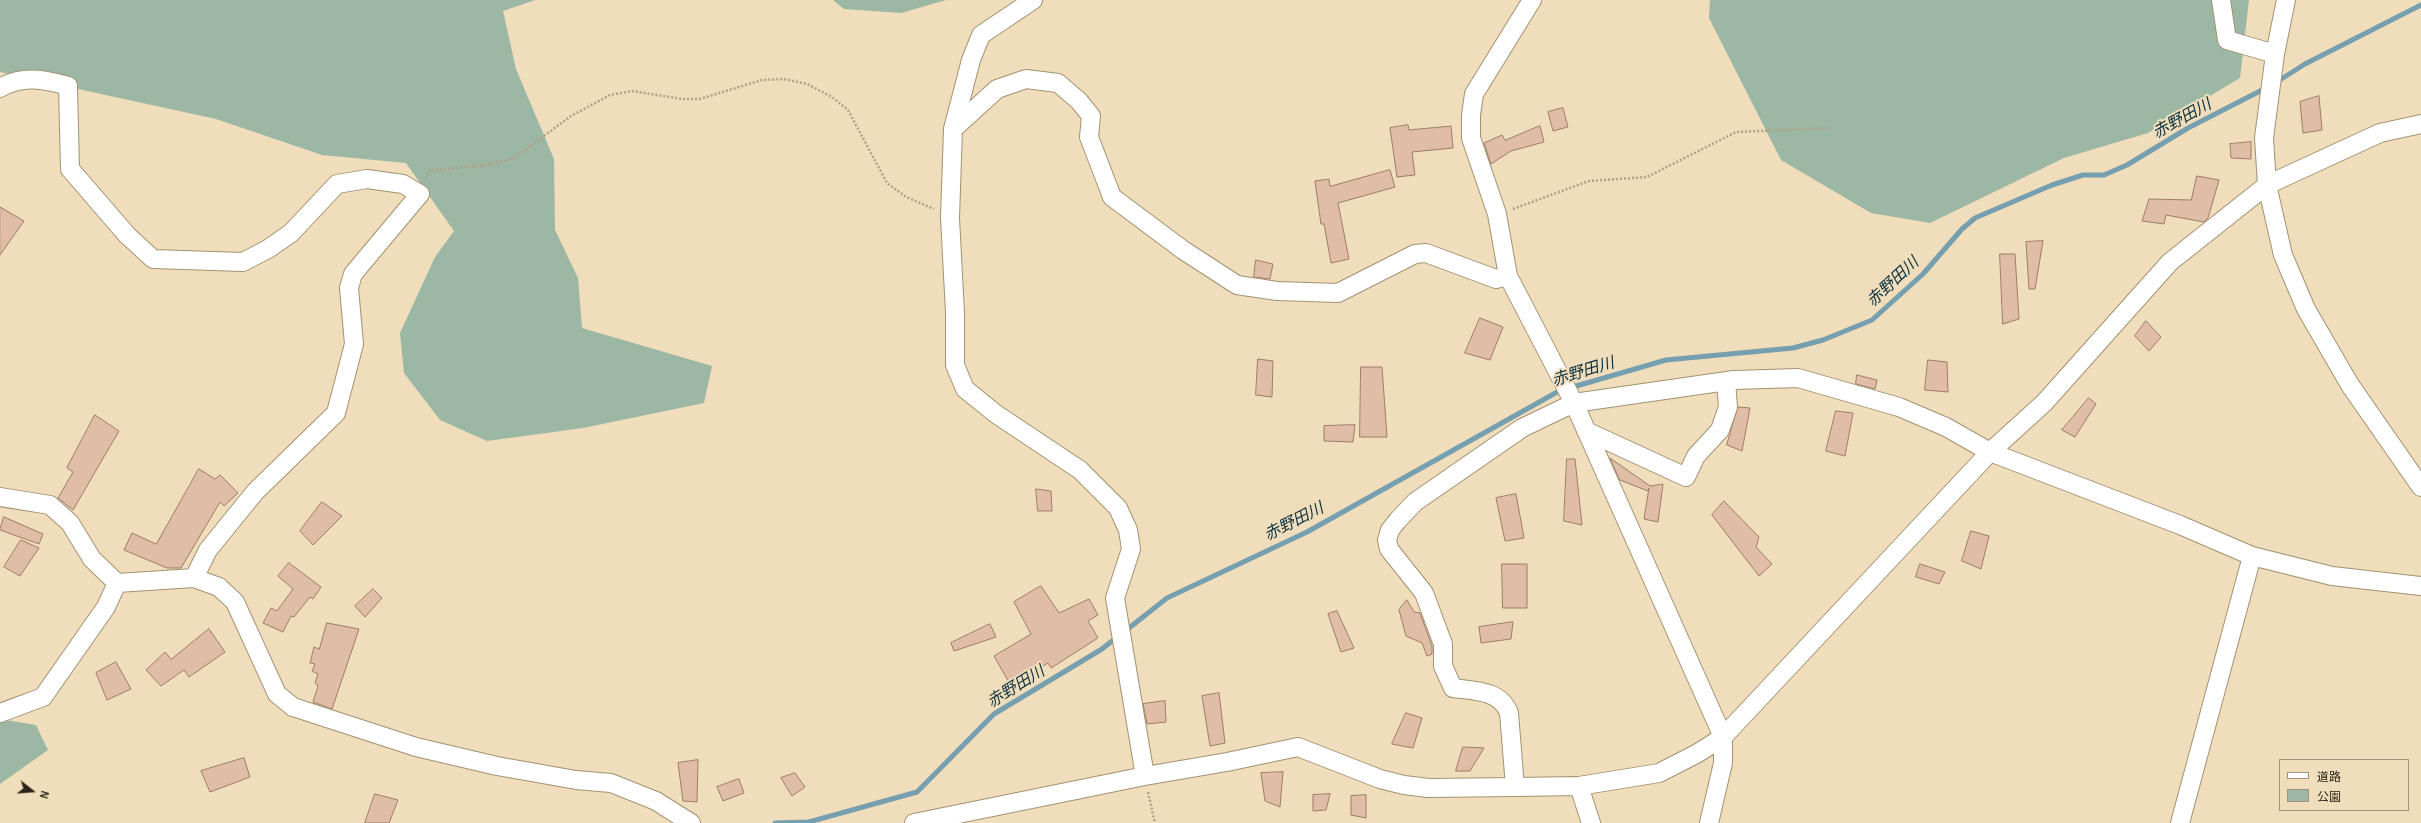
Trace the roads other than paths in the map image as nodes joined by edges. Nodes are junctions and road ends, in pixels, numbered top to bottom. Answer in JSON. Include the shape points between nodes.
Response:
{"nodes":[{"id":1,"x":1032,"y":0,"type":"edge"},
{"id":2,"x":1532,"y":0,"type":"edge"},
{"id":3,"x":2221,"y":0,"type":"edge"},
{"id":4,"x":2286,"y":0,"type":"edge"},
{"id":5,"x":2275,"y":54,"type":"junction"},
{"id":6,"x":0,"y":88,"type":"edge"},
{"id":7,"x":2421,"y":124,"type":"edge"},
{"id":8,"x":953,"y":129,"type":"junction"},
{"id":9,"x":2267,"y":185,"type":"junction"},
{"id":10,"x":1508,"y":276,"type":"junction"},
{"id":11,"x":1726,"y":381,"type":"junction"},
{"id":12,"x":1572,"y":400,"type":"junction"},
{"id":13,"x":1586,"y":431,"type":"junction"},
{"id":14,"x":1990,"y":452,"type":"junction"},
{"id":15,"x":2421,"y":487,"type":"edge"},
{"id":16,"x":0,"y":497,"type":"edge"},
{"id":17,"x":2252,"y":556,"type":"junction"},
{"id":18,"x":194,"y":578,"type":"junction"},
{"id":19,"x":117,"y":583,"type":"junction"},
{"id":20,"x":2421,"y":586,"type":"edge"},
{"id":21,"x":0,"y":714,"type":"edge"},
{"id":22,"x":1723,"y":737,"type":"junction"},
{"id":23,"x":1145,"y":776,"type":"junction"},
{"id":24,"x":1579,"y":786,"type":"junction"},
{"id":25,"x":1515,"y":787,"type":"junction"},
{"id":26,"x":691,"y":823,"type":"edge"},
{"id":27,"x":914,"y":823,"type":"edge"},
{"id":28,"x":1591,"y":823,"type":"edge"},
{"id":29,"x":1708,"y":823,"type":"edge"},
{"id":30,"x":2180,"y":823,"type":"edge"}],
"edges":[{"from":1,"to":8,"type":"street","via":[[981,35],[971,60]]},
{"from":2,"to":10,"type":"street","via":[[1474,94],[1470,115],[1471,138],[1497,214]]},
{"from":3,"to":5,"type":"street","via":[[2227,40]]},
{"from":4,"to":5,"type":"street"},
{"from":5,"to":9,"type":"street","via":[[2264,138]]},
{"from":6,"to":18,"type":"street","via":[[13,81],[27,79],[49,80],[68,86],[70,169],[126,235],[153,259],[243,262],[291,233],[338,184],[367,179],[403,184],[420,194],[353,274],[349,288],[354,344],[336,413],[255,492],[208,550]]},
{"from":7,"to":9,"type":"street","via":[[2380,133]]},
{"from":8,"to":10,"type":"street","via":[[997,89],[1026,79],[1058,83],[1079,101],[1091,116],[1090,137],[1112,197],[1183,250],[1237,285],[1277,292],[1338,293],[1415,254],[1426,253],[1496,279]]},
{"from":8,"to":23,"type":"street","via":[[950,218],[955,366],[965,389],[996,414],[1080,470],[1118,508],[1128,530],[1131,549],[1115,598]]},
{"from":9,"to":14,"type":"street","via":[[2170,262],[2044,402]]},
{"from":9,"to":15,"type":"street","via":[[2283,255],[2306,309],[2350,385]]},
{"from":10,"to":12,"type":"street"},
{"from":11,"to":12,"type":"street"},
{"from":11,"to":13,"type":"street","via":[[1728,407],[1720,430],[1696,456],[1686,477]]},
{"from":11,"to":14,"type":"street","via":[[1798,378],[1899,408],[1946,426]]},
{"from":12,"to":13,"type":"street"},
{"from":12,"to":25,"type":"street","via":[[1522,428],[1415,502],[1390,530],[1387,540],[1389,549],[1424,593],[1443,644],[1443,666],[1453,688],[1491,694],[1506,704],[1509,713]]},
{"from":13,"to":22,"type":"street"},
{"from":14,"to":17,"type":"street","via":[[2180,525]]},
{"from":14,"to":22,"type":"street"},
{"from":16,"to":19,"type":"street","via":[[50,505],[70,523],[92,558]]},
{"from":17,"to":20,"type":"street","via":[[2332,576]]},
{"from":17,"to":30,"type":"street"},
{"from":18,"to":19,"type":"street"},
{"from":18,"to":26,"type":"street","via":[[219,588],[235,602],[277,694],[293,707],[416,747],[497,766],[576,780],[611,783],[656,801]]},
{"from":19,"to":21,"type":"street","via":[[106,607],[43,696]]},
{"from":22,"to":24,"type":"street","via":[[1659,773]]},
{"from":22,"to":29,"type":"street","via":[[1723,762]]},
{"from":23,"to":25,"type":"street","via":[[1298,748],[1380,779],[1404,785],[1428,788]]},
{"from":23,"to":27,"type":"street"},
{"from":24,"to":25,"type":"street"},
{"from":24,"to":28,"type":"street"}]}
